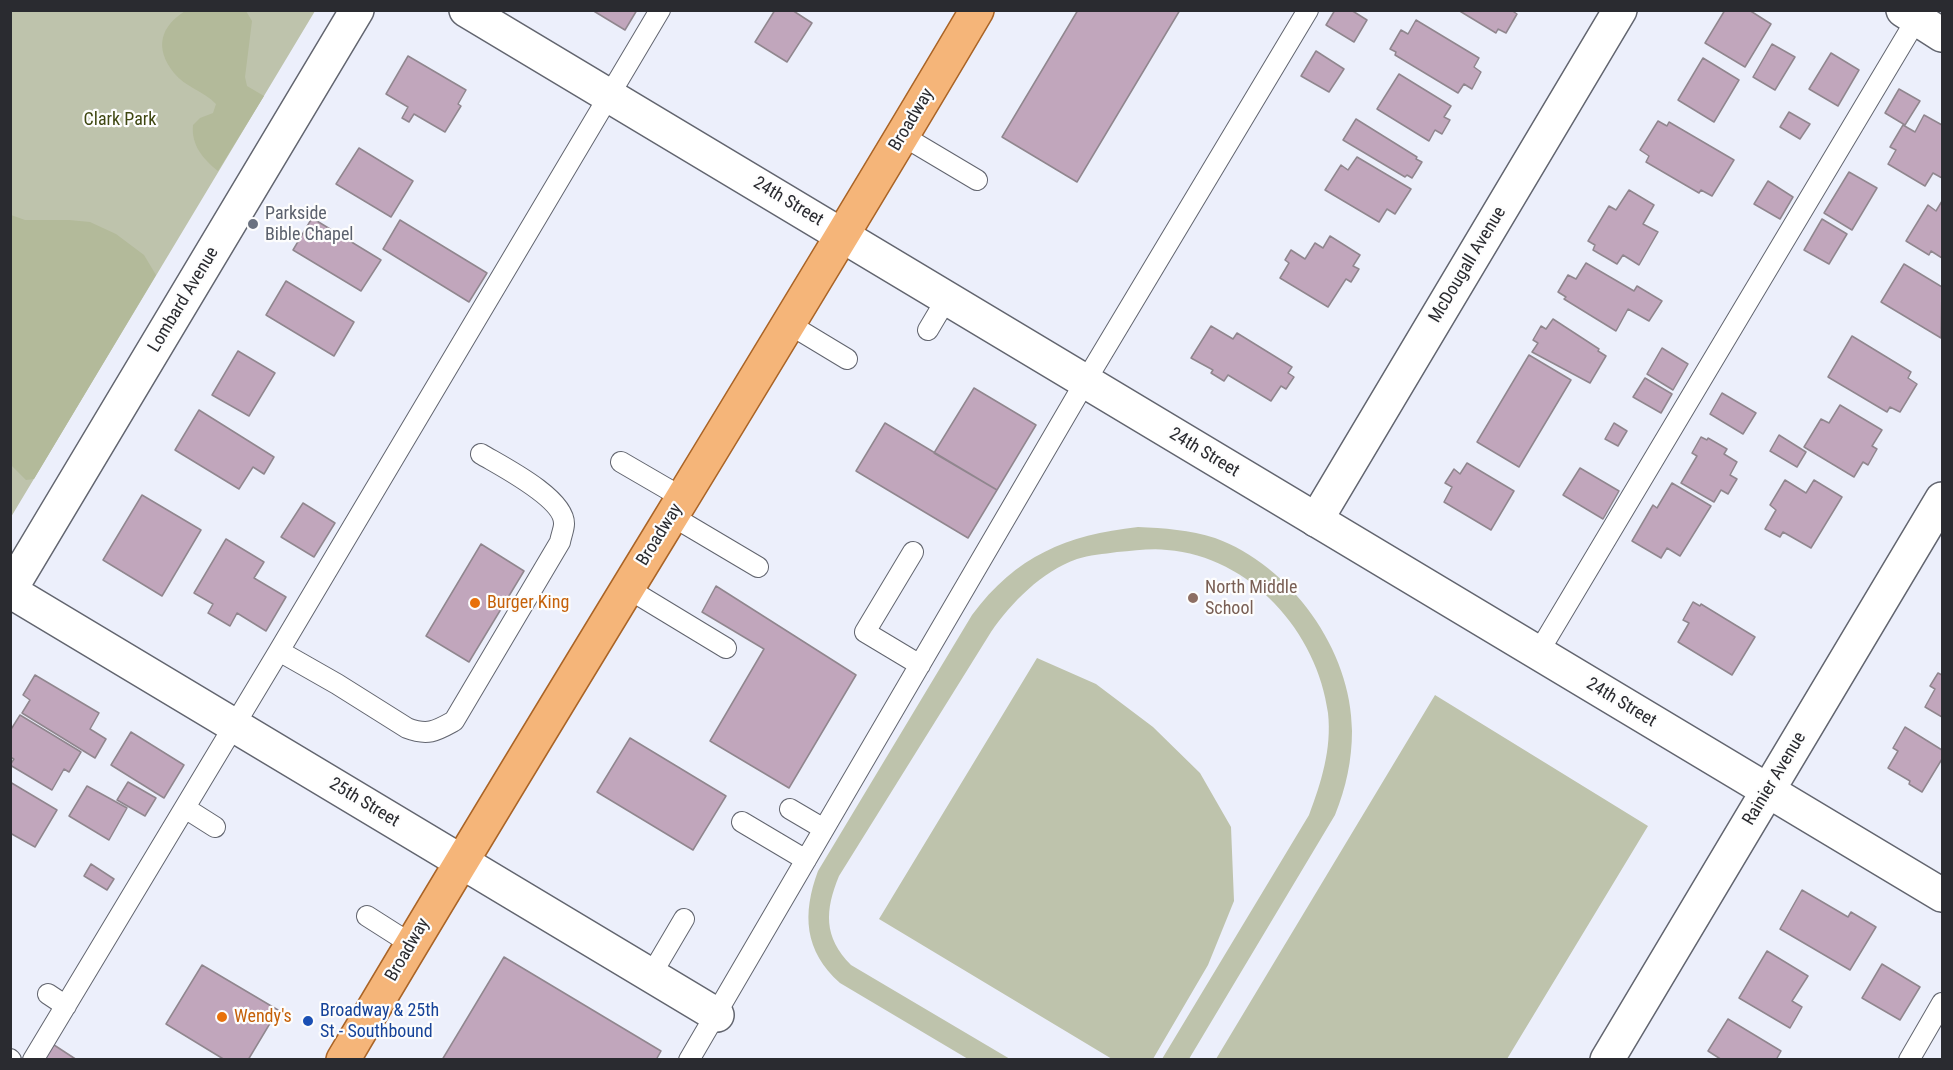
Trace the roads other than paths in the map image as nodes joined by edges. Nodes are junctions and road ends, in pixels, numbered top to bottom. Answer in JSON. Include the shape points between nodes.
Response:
{"nodes":[{"id":1,"x":357,"y":10,"type":"edge"},
{"id":2,"x":466,"y":10,"type":"edge"},
{"id":3,"x":660,"y":10,"type":"edge"},
{"id":4,"x":977,"y":10,"type":"edge"},
{"id":5,"x":1308,"y":10,"type":"edge"},
{"id":6,"x":1620,"y":10,"type":"edge"},
{"id":7,"x":1921,"y":19,"type":"edge"},
{"id":8,"x":609,"y":95,"type":"junction"},
{"id":9,"x":903,"y":136,"type":"junction"},
{"id":10,"x":977,"y":180,"type":"dead end"},
{"id":11,"x":844,"y":236,"type":"junction"},
{"id":12,"x":947,"y":298,"type":"junction"},
{"id":13,"x":789,"y":324,"type":"junction"},
{"id":14,"x":928,"y":330,"type":"dead end"},
{"id":15,"x":847,"y":359,"type":"dead end"},
{"id":16,"x":1085,"y":382,"type":"junction"},
{"id":17,"x":481,"y":454,"type":"dead end"},
{"id":18,"x":621,"y":462,"type":"dead end"},
{"id":19,"x":1942,"y":499,"type":"edge"},
{"id":20,"x":677,"y":507,"type":"junction"},
{"id":21,"x":1316,"y":520,"type":"junction"},
{"id":22,"x":913,"y":552,"type":"dead end"},
{"id":23,"x":758,"y":567,"type":"dead end"},
{"id":24,"x":627,"y":588,"type":"junction"},
{"id":25,"x":10,"y":591,"type":"edge"},
{"id":26,"x":726,"y":648,"type":"dead end"},
{"id":27,"x":279,"y":651,"type":"junction"},
{"id":28,"x":1538,"y":653,"type":"junction"},
{"id":29,"x":920,"y":665,"type":"junction"},
{"id":30,"x":235,"y":726,"type":"junction"},
{"id":31,"x":1768,"y":791,"type":"junction"},
{"id":32,"x":185,"y":808,"type":"junction"},
{"id":33,"x":790,"y":809,"type":"dead end"},
{"id":34,"x":742,"y":822,"type":"dead end"},
{"id":35,"x":215,"y":827,"type":"dead end"},
{"id":36,"x":824,"y":829,"type":"junction"},
{"id":37,"x":460,"y":861,"type":"junction"},
{"id":38,"x":806,"y":861,"type":"junction"},
{"id":39,"x":1942,"y":895,"type":"edge"},
{"id":40,"x":367,"y":916,"type":"dead end"},
{"id":41,"x":684,"y":918,"type":"dead end"},
{"id":42,"x":411,"y":944,"type":"junction"},
{"id":43,"x":651,"y":975,"type":"junction"},
{"id":44,"x":48,"y":994,"type":"dead end"},
{"id":45,"x":1942,"y":1003,"type":"edge"},
{"id":46,"x":66,"y":1006,"type":"junction"},
{"id":47,"x":717,"y":1015,"type":"junction"},
{"id":48,"x":33,"y":1059,"type":"edge"},
{"id":49,"x":343,"y":1059,"type":"edge"},
{"id":50,"x":689,"y":1059,"type":"edge"},
{"id":51,"x":1607,"y":1059,"type":"edge"},
{"id":52,"x":1909,"y":1059,"type":"edge"}],
"edges":[{"from":1,"to":25,"type":"street","name":"Lombard Avenue"},
{"from":2,"to":8,"type":"street","name":"24th Street"},
{"from":3,"to":8,"type":"lane"},
{"from":4,"to":9,"type":"main road","name":"Broadway"},
{"from":5,"to":16,"type":"lane"},
{"from":6,"to":21,"type":"street","name":"McDougall Avenue"},
{"from":7,"to":28,"type":"lane"},
{"from":8,"to":11,"type":"street","name":"24th Street"},
{"from":8,"to":27,"type":"lane"},
{"from":9,"to":10,"type":"lane"},
{"from":9,"to":11,"type":"main road","name":"Broadway"},
{"from":11,"to":12,"type":"street","name":"24th Street"},
{"from":11,"to":13,"type":"main road","name":"Broadway"},
{"from":12,"to":14,"type":"lane"},
{"from":12,"to":16,"type":"street","name":"24th Street"},
{"from":13,"to":15,"type":"lane"},
{"from":13,"to":20,"type":"main road","name":"Broadway"},
{"from":16,"to":21,"type":"street","name":"24th Street"},
{"from":16,"to":29,"type":"lane"},
{"from":17,"to":27,"type":"lane","via":[[540,490],[556,505],[565,522],[560,542],[454,721],[436,731],[420,733],[407,728]]},
{"from":18,"to":20,"type":"lane"},
{"from":19,"to":31,"type":"street","name":"Rainier Avenue"},
{"from":20,"to":23,"type":"lane"},
{"from":20,"to":24,"type":"main road","name":"Broadway"},
{"from":21,"to":28,"type":"street","name":"24th Street"},
{"from":22,"to":29,"type":"lane","via":[[865,632]]},
{"from":24,"to":26,"type":"lane"},
{"from":24,"to":37,"type":"main road","name":"Broadway"},
{"from":25,"to":30,"type":"street","name":"25th Street"},
{"from":27,"to":30,"type":"lane"},
{"from":28,"to":31,"type":"street","name":"24th Street"},
{"from":29,"to":36,"type":"lane"},
{"from":30,"to":32,"type":"lane"},
{"from":30,"to":37,"type":"street","name":"25th Street"},
{"from":31,"to":39,"type":"street","name":"24th Street"},
{"from":31,"to":51,"type":"street","name":"Rainier Avenue"},
{"from":32,"to":35,"type":"lane"},
{"from":32,"to":46,"type":"lane"},
{"from":33,"to":36,"type":"lane"},
{"from":34,"to":38,"type":"lane"},
{"from":36,"to":38,"type":"lane"},
{"from":37,"to":42,"type":"main road","name":"Broadway"},
{"from":37,"to":43,"type":"street","name":"25th Street"},
{"from":38,"to":47,"type":"lane"},
{"from":40,"to":42,"type":"lane"},
{"from":41,"to":43,"type":"lane"},
{"from":42,"to":49,"type":"main road","name":"Broadway"},
{"from":43,"to":47,"type":"street","name":"25th Street"},
{"from":44,"to":46,"type":"lane"},
{"from":45,"to":52,"type":"lane"},
{"from":46,"to":48,"type":"lane"},
{"from":47,"to":50,"type":"lane"}]}
